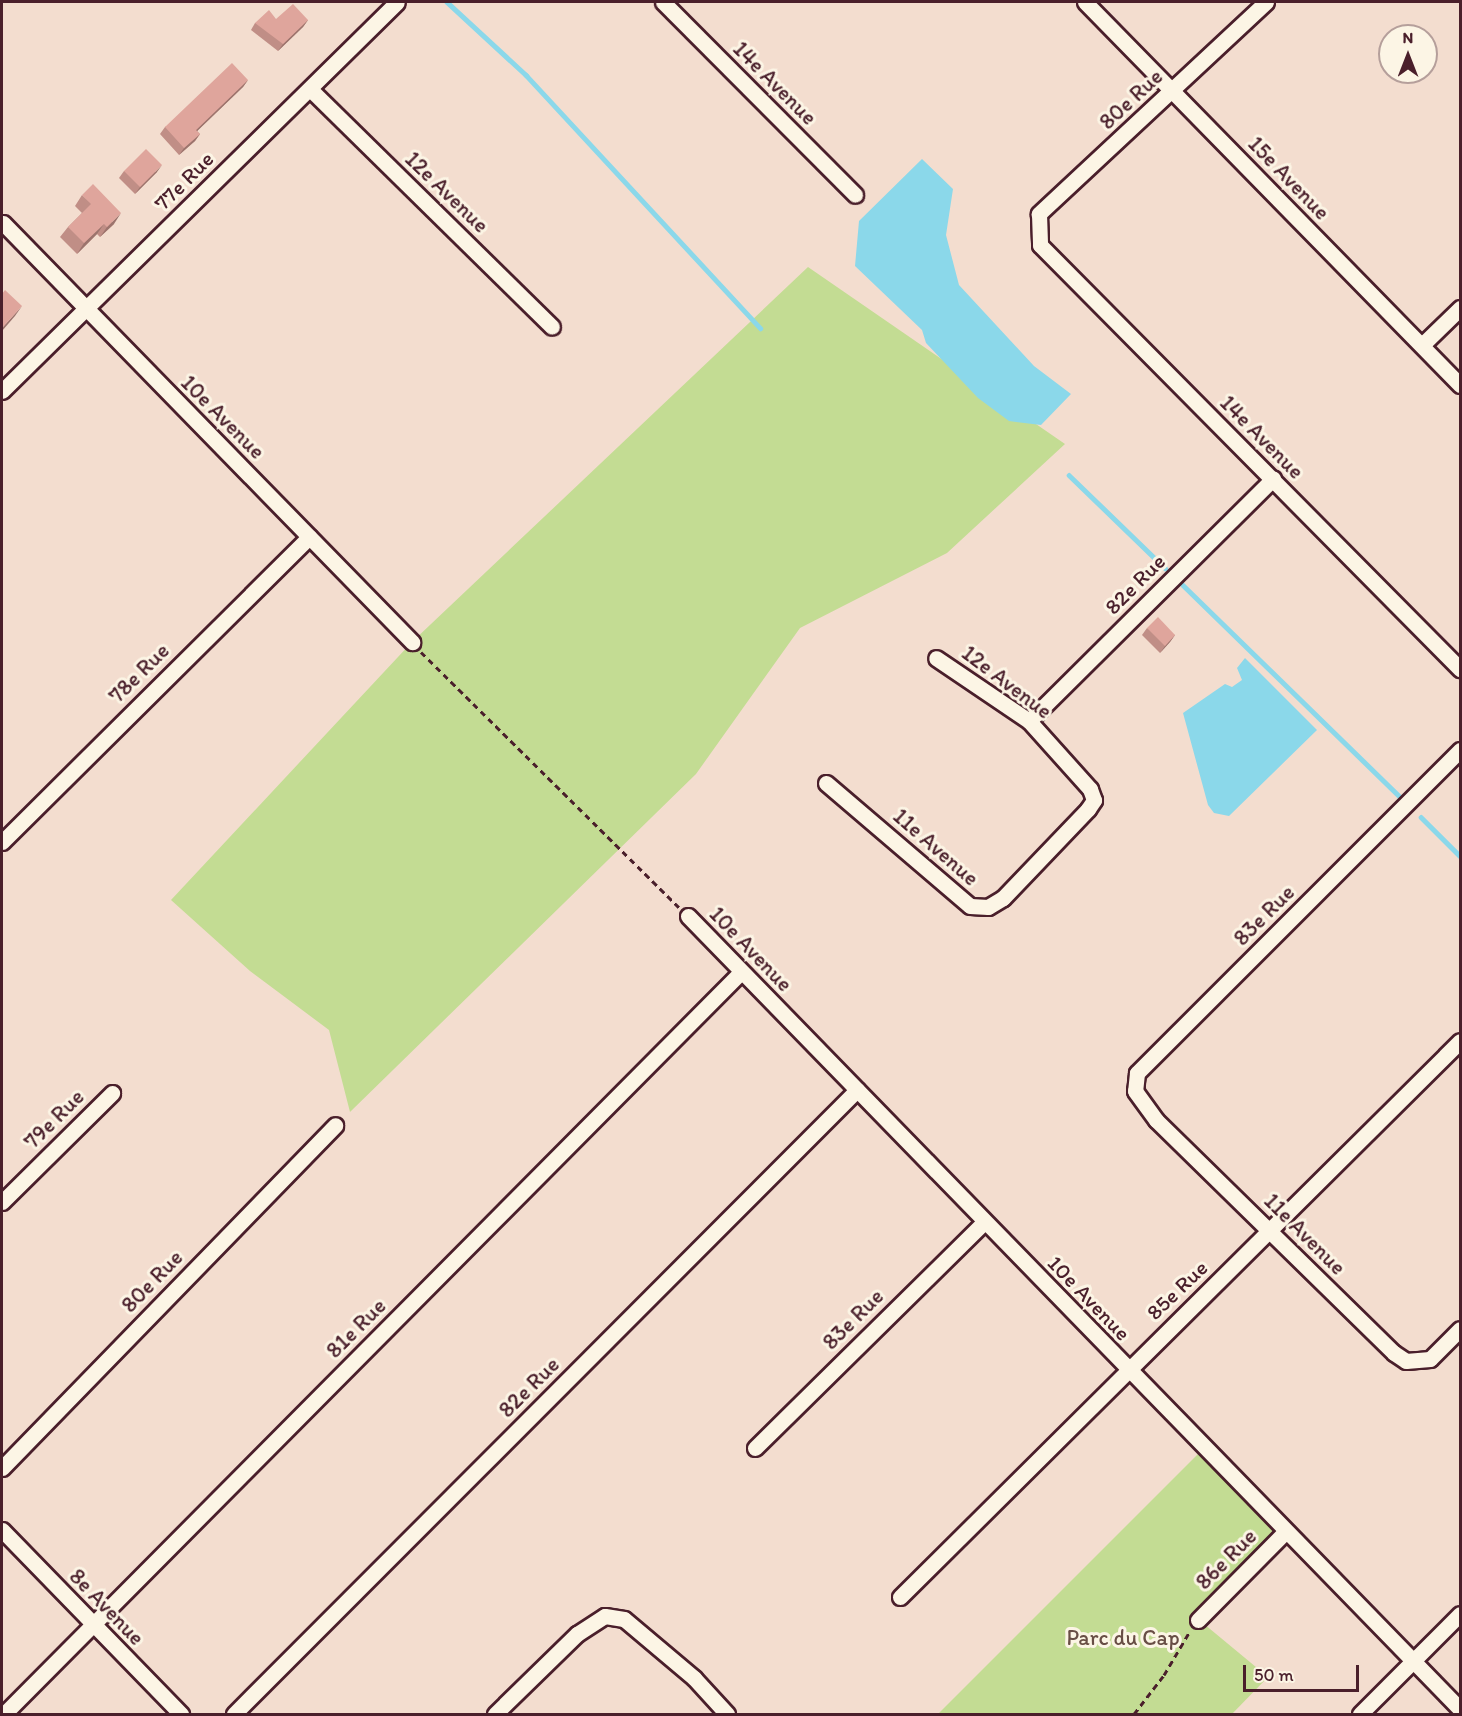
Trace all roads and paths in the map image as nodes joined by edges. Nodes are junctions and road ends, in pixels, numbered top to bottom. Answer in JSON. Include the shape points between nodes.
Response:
{"nodes":[{"id":1,"x":397,"y":2,"type":"edge"},
{"id":2,"x":663,"y":2,"type":"edge"},
{"id":3,"x":1086,"y":2,"type":"edge"},
{"id":4,"x":1266,"y":2,"type":"edge"},
{"id":5,"x":310,"y":89,"type":"junction"},
{"id":6,"x":1172,"y":91,"type":"junction"},
{"id":7,"x":855,"y":195,"type":"dead end"},
{"id":8,"x":3,"y":223,"type":"dead end"},
{"id":9,"x":1037,"y":233,"type":"joint"},
{"id":10,"x":1461,"y":308,"type":"edge"},
{"id":11,"x":85,"y":310,"type":"junction"},
{"id":12,"x":552,"y":327,"type":"dead end"},
{"id":13,"x":1422,"y":345,"type":"junction"},
{"id":14,"x":1461,"y":385,"type":"edge"},
{"id":15,"x":2,"y":391,"type":"edge"},
{"id":16,"x":1273,"y":479,"type":"junction"},
{"id":17,"x":309,"y":537,"type":"junction"},
{"id":18,"x":412,"y":642,"type":"joint"},
{"id":19,"x":936,"y":658,"type":"dead end"},
{"id":20,"x":1461,"y":669,"type":"edge"},
{"id":21,"x":1029,"y":721,"type":"junction"},
{"id":22,"x":1461,"y":750,"type":"edge"},
{"id":23,"x":826,"y":783,"type":"dead end"},
{"id":24,"x":1094,"y":800,"type":"joint"},
{"id":25,"x":2,"y":842,"type":"edge"},
{"id":26,"x":688,"y":916,"type":"joint"},
{"id":27,"x":740,"y":973,"type":"junction"},
{"id":28,"x":1461,"y":1041,"type":"edge"},
{"id":29,"x":857,"y":1090,"type":"junction"},
{"id":30,"x":112,"y":1093,"type":"dead end"},
{"id":31,"x":1156,"y":1120,"type":"joint"},
{"id":32,"x":335,"y":1125,"type":"dead end"},
{"id":33,"x":2,"y":1202,"type":"edge"},
{"id":34,"x":984,"y":1222,"type":"junction"},
{"id":35,"x":1270,"y":1230,"type":"junction"},
{"id":36,"x":1461,"y":1329,"type":"edge"},
{"id":37,"x":1127,"y":1370,"type":"junction"},
{"id":38,"x":755,"y":1448,"type":"dead end"},
{"id":39,"x":2,"y":1468,"type":"edge"},
{"id":40,"x":2,"y":1530,"type":"edge"},
{"id":41,"x":1286,"y":1531,"type":"junction"},
{"id":42,"x":900,"y":1597,"type":"dead end"},
{"id":43,"x":1461,"y":1614,"type":"edge"},
{"id":44,"x":1198,"y":1620,"type":"joint"},
{"id":45,"x":93,"y":1625,"type":"junction"},
{"id":46,"x":1414,"y":1660,"type":"junction"},
{"id":47,"x":1461,"y":1709,"type":"edge"},
{"id":48,"x":3,"y":1714,"type":"edge"},
{"id":49,"x":182,"y":1714,"type":"edge"},
{"id":50,"x":234,"y":1714,"type":"edge"},
{"id":51,"x":495,"y":1714,"type":"edge"},
{"id":52,"x":727,"y":1714,"type":"edge"},
{"id":53,"x":1134,"y":1714,"type":"edge"},
{"id":54,"x":1360,"y":1714,"type":"edge"}],
"edges":[{"from":1,"to":5,"type":"street","name":"77e Rue"},
{"from":2,"to":7,"type":"street","name":"14e Avenue"},
{"from":3,"to":6,"type":"street","name":"15e Avenue"},
{"from":4,"to":6,"type":"street","name":"80e Rue"},
{"from":5,"to":11,"type":"street","name":"77e Rue"},
{"from":5,"to":12,"type":"street","name":"12e Avenue"},
{"from":6,"to":9,"type":"street","name":"80e Rue","via":[[1039,214]]},
{"from":6,"to":13,"type":"street","name":"15e Avenue"},
{"from":8,"to":11,"type":"street","name":"10e Avenue"},
{"from":9,"to":16,"type":"street","name":"14e Avenue","via":[[1040,245]]},
{"from":10,"to":13,"type":"street"},
{"from":11,"to":15,"type":"street","name":"77e Rue"},
{"from":11,"to":17,"type":"street","name":"10e Avenue"},
{"from":13,"to":14,"type":"street","name":"15e Avenue"},
{"from":16,"to":20,"type":"street","name":"14e Avenue"},
{"from":16,"to":21,"type":"street","name":"82e Rue"},
{"from":17,"to":18,"type":"street","name":"10e Avenue"},
{"from":17,"to":25,"type":"street","name":"78e Rue"},
{"from":18,"to":26,"type":"path"},
{"from":19,"to":21,"type":"street","name":"12e Avenue"},
{"from":21,"to":24,"type":"street","name":"12e Avenue","via":[[1090,789]]},
{"from":22,"to":31,"type":"street","name":"83e Rue","via":[[1137,1073],[1135,1091]]},
{"from":23,"to":24,"type":"street","name":"11e Avenue","via":[[970,906],[988,908],[1003,898]]},
{"from":26,"to":27,"type":"street","name":"10e Avenue"},
{"from":27,"to":29,"type":"street","name":"10e Avenue"},
{"from":27,"to":45,"type":"street","name":"81e Rue"},
{"from":28,"to":35,"type":"street","name":"85e Rue"},
{"from":29,"to":34,"type":"street","name":"10e Avenue"},
{"from":29,"to":50,"type":"street","name":"82e Rue"},
{"from":30,"to":33,"type":"street","name":"79e Rue"},
{"from":31,"to":35,"type":"street","name":"11e Avenue"},
{"from":32,"to":39,"type":"street","name":"80e Rue"},
{"from":34,"to":37,"type":"street","name":"10e Avenue"},
{"from":34,"to":38,"type":"street","name":"83e Rue"},
{"from":35,"to":36,"type":"street","name":"11e Avenue","via":[[1406,1361],[1430,1359]]},
{"from":35,"to":37,"type":"street","name":"85e Rue"},
{"from":37,"to":41,"type":"street","name":"10e Avenue"},
{"from":37,"to":42,"type":"street","name":"85e Rue"},
{"from":40,"to":45,"type":"street","name":"8e Avenue"},
{"from":41,"to":44,"type":"street","name":"86e Rue"},
{"from":41,"to":46,"type":"street","name":"10e Avenue"},
{"from":43,"to":46,"type":"street"},
{"from":44,"to":53,"type":"path"},
{"from":45,"to":48,"type":"street","name":"81e Rue"},
{"from":45,"to":49,"type":"street","name":"8e Avenue"},
{"from":46,"to":47,"type":"street","name":"10e Avenue"},
{"from":46,"to":54,"type":"street"},
{"from":51,"to":52,"type":"street","via":[[576,1634],[605,1616],[624,1619],[694,1678]]}]}
